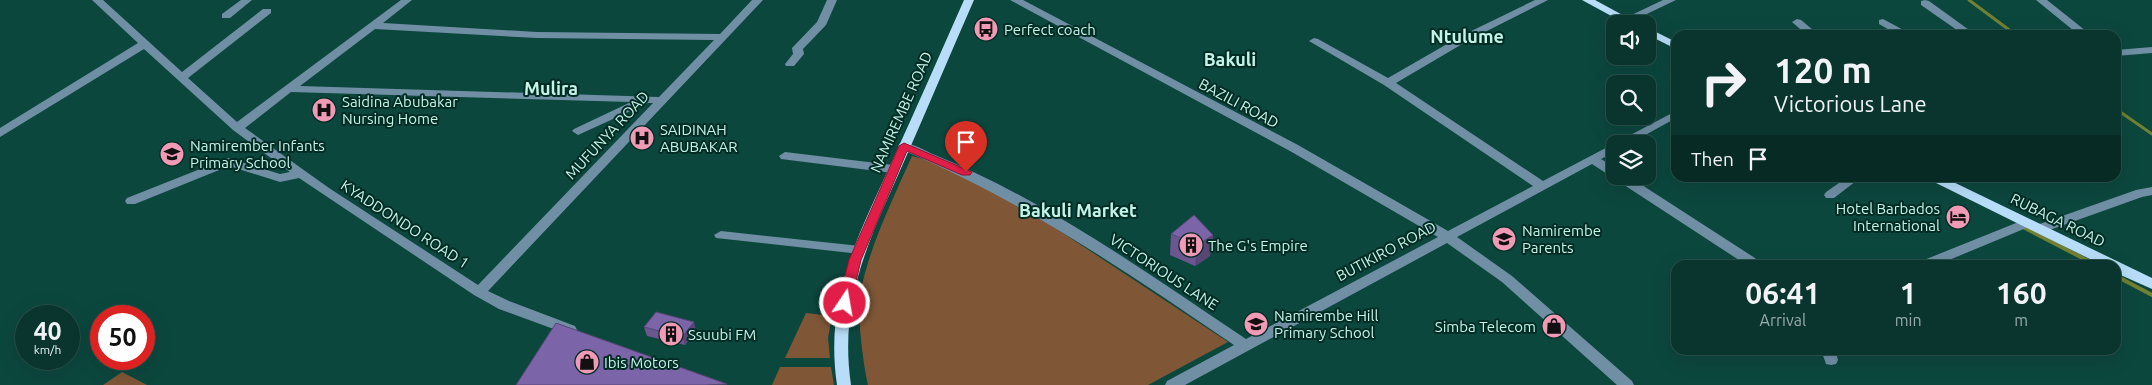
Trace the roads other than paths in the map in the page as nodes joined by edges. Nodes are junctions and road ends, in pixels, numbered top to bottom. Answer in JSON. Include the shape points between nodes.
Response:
{"nodes":[{"id":1,"x":97,"y":0,"type":"edge"},
{"id":2,"x":247,"y":0,"type":"edge"},
{"id":3,"x":407,"y":0,"type":"edge"},
{"id":4,"x":758,"y":0,"type":"edge"},
{"id":5,"x":832,"y":0,"type":"edge"},
{"id":6,"x":969,"y":0,"type":"edge"},
{"id":7,"x":1015,"y":0,"type":"edge"},
{"id":8,"x":1544,"y":0,"type":"edge"},
{"id":9,"x":1587,"y":0,"type":"edge"},
{"id":10,"x":1671,"y":0,"type":"edge"},
{"id":11,"x":2041,"y":0,"type":"edge"},
{"id":12,"x":1925,"y":3,"type":"dead end"},
{"id":13,"x":267,"y":12,"type":"dead end"},
{"id":14,"x":1616,"y":15,"type":"edge"},
{"id":15,"x":1643,"y":15,"type":"edge"},
{"id":16,"x":226,"y":16,"type":"dead end"},
{"id":17,"x":1797,"y":22,"type":"dead end"},
{"id":18,"x":1883,"y":22,"type":"dead end"},
{"id":19,"x":374,"y":26,"type":"junction"},
{"id":20,"x":1807,"y":30,"type":"edge"},
{"id":21,"x":1897,"y":30,"type":"edge"},
{"id":22,"x":1964,"y":30,"type":"edge"},
{"id":23,"x":2080,"y":30,"type":"edge"},
{"id":24,"x":1656,"y":35,"type":"edge"},
{"id":25,"x":722,"y":37,"type":"junction"},
{"id":26,"x":1314,"y":40,"type":"dead end"},
{"id":27,"x":1671,"y":43,"type":"edge"},
{"id":28,"x":144,"y":44,"type":"junction"},
{"id":29,"x":2152,"y":50,"type":"edge"},
{"id":30,"x":2121,"y":53,"type":"edge"},
{"id":31,"x":790,"y":64,"type":"dead end"},
{"id":32,"x":181,"y":78,"type":"junction"},
{"id":33,"x":1388,"y":83,"type":"junction"},
{"id":34,"x":289,"y":90,"type":"junction"},
{"id":35,"x":646,"y":100,"type":"junction"},
{"id":36,"x":662,"y":100,"type":"junction"},
{"id":37,"x":1671,"y":117,"type":"edge"},
{"id":38,"x":238,"y":128,"type":"junction"},
{"id":39,"x":578,"y":131,"type":"dead end"},
{"id":40,"x":0,"y":132,"type":"edge"},
{"id":41,"x":1637,"y":135,"type":"edge"},
{"id":42,"x":904,"y":146,"type":"junction"},
{"id":43,"x":1606,"y":151,"type":"edge"},
{"id":44,"x":785,"y":156,"type":"dead end"},
{"id":45,"x":1592,"y":159,"type":"junction"},
{"id":46,"x":1606,"y":168,"type":"edge"},
{"id":47,"x":893,"y":169,"type":"junction"},
{"id":48,"x":300,"y":174,"type":"junction"},
{"id":49,"x":1848,"y":182,"type":"edge"},
{"id":50,"x":1944,"y":182,"type":"edge"},
{"id":51,"x":1633,"y":185,"type":"edge"},
{"id":52,"x":1542,"y":186,"type":"junction"},
{"id":53,"x":2152,"y":191,"type":"edge"},
{"id":54,"x":1830,"y":194,"type":"dead end"},
{"id":55,"x":131,"y":201,"type":"dead end"},
{"id":56,"x":2026,"y":223,"type":"junction"},
{"id":57,"x":2039,"y":229,"type":"junction"},
{"id":58,"x":721,"y":235,"type":"dead end"},
{"id":59,"x":1447,"y":236,"type":"junction"},
{"id":60,"x":860,"y":250,"type":"junction"},
{"id":61,"x":1748,"y":260,"type":"edge"},
{"id":62,"x":1936,"y":260,"type":"edge"},
{"id":63,"x":2102,"y":260,"type":"edge"},
{"id":64,"x":2121,"y":269,"type":"edge"},
{"id":65,"x":2152,"y":284,"type":"edge"},
{"id":66,"x":479,"y":292,"type":"junction"},
{"id":67,"x":582,"y":334,"type":"edge"},
{"id":68,"x":1245,"y":345,"type":"junction"},
{"id":69,"x":844,"y":385,"type":"edge"},
{"id":70,"x":1172,"y":385,"type":"edge"},
{"id":71,"x":1627,"y":385,"type":"edge"}],
"edges":[{"from":1,"to":28,"type":"street","name":"KYADDONDO ROAD 1"},
{"from":2,"to":16,"type":"street"},
{"from":3,"to":19,"type":"street"},
{"from":4,"to":25,"type":"street","name":"MUFUNYA ROAD"},
{"from":5,"to":31,"type":"street","via":[[822,23],[797,48],[799,54]]},
{"from":6,"to":42,"type":"main road","name":"NAMIREMBE ROAD"},
{"from":7,"to":59,"type":"street","name":"BAZILI ROAD","via":[[1294,148]]},
{"from":8,"to":33,"type":"street","via":[[1465,38]]},
{"from":9,"to":14,"type":"main road"},
{"from":10,"to":15,"type":"street"},
{"from":11,"to":23,"type":"street"},
{"from":12,"to":22,"type":"street"},
{"from":13,"to":32,"type":"street"},
{"from":17,"to":20,"type":"street"},
{"from":18,"to":21,"type":"street"},
{"from":19,"to":25,"type":"street","via":[[537,35]]},
{"from":19,"to":34,"type":"street"},
{"from":24,"to":27,"type":"main road"},
{"from":25,"to":36,"type":"street","name":"MUFUNYA ROAD"},
{"from":26,"to":33,"type":"street"},
{"from":28,"to":32,"type":"street","name":"KYADDONDO ROAD 1"},
{"from":28,"to":40,"type":"street"},
{"from":29,"to":30,"type":"street"},
{"from":32,"to":38,"type":"street","name":"KYADDONDO ROAD 1"},
{"from":33,"to":52,"type":"street"},
{"from":34,"to":35,"type":"street"},
{"from":34,"to":38,"type":"street"},
{"from":35,"to":36,"type":"street"},
{"from":35,"to":39,"type":"street"},
{"from":36,"to":66,"type":"street","name":"MUFUNYA ROAD"},
{"from":37,"to":41,"type":"street"},
{"from":38,"to":48,"type":"street","name":"KYADDONDO ROAD 1"},
{"from":42,"to":47,"type":"main road","name":"NAMIREMBE ROAD"},
{"from":42,"to":68,"type":"street","name":"VICTORIOUS LANE","via":[[953,166],[1018,200],[1092,244]]},
{"from":43,"to":45,"type":"street","name":"BUTIKIRO ROAD"},
{"from":44,"to":47,"type":"street"},
{"from":45,"to":46,"type":"street"},
{"from":45,"to":52,"type":"street","name":"BUTIKIRO ROAD"},
{"from":47,"to":60,"type":"main road","name":"NAMIREMBE ROAD"},
{"from":48,"to":55,"type":"street","via":[[280,178],[228,162]]},
{"from":48,"to":66,"type":"street","name":"KYADDONDO ROAD 1"},
{"from":49,"to":54,"type":"street"},
{"from":50,"to":56,"type":"main road","name":"RUBAGA ROAD"},
{"from":51,"to":61,"type":"street"},
{"from":52,"to":59,"type":"street","name":"BUTIKIRO ROAD"},
{"from":53,"to":57,"type":"street"},
{"from":56,"to":57,"type":"main road","name":"RUBAGA ROAD"},
{"from":56,"to":62,"type":"street"},
{"from":57,"to":63,"type":"main road","name":"RUBAGA ROAD"},
{"from":58,"to":60,"type":"street"},
{"from":59,"to":68,"type":"street","name":"BUTIKIRO ROAD"},
{"from":59,"to":71,"type":"street","name":"BAZILI ROAD","via":[[1508,279]]},
{"from":60,"to":69,"type":"main road","name":"NAMIREMBE ROAD","via":[[848,286],[842,320]]},
{"from":64,"to":65,"type":"main road"},
{"from":66,"to":67,"type":"street","name":"KYADDONDO ROAD 1","via":[[504,305]]},
{"from":68,"to":70,"type":"street","name":"BUTIKIRO ROAD"}]}
